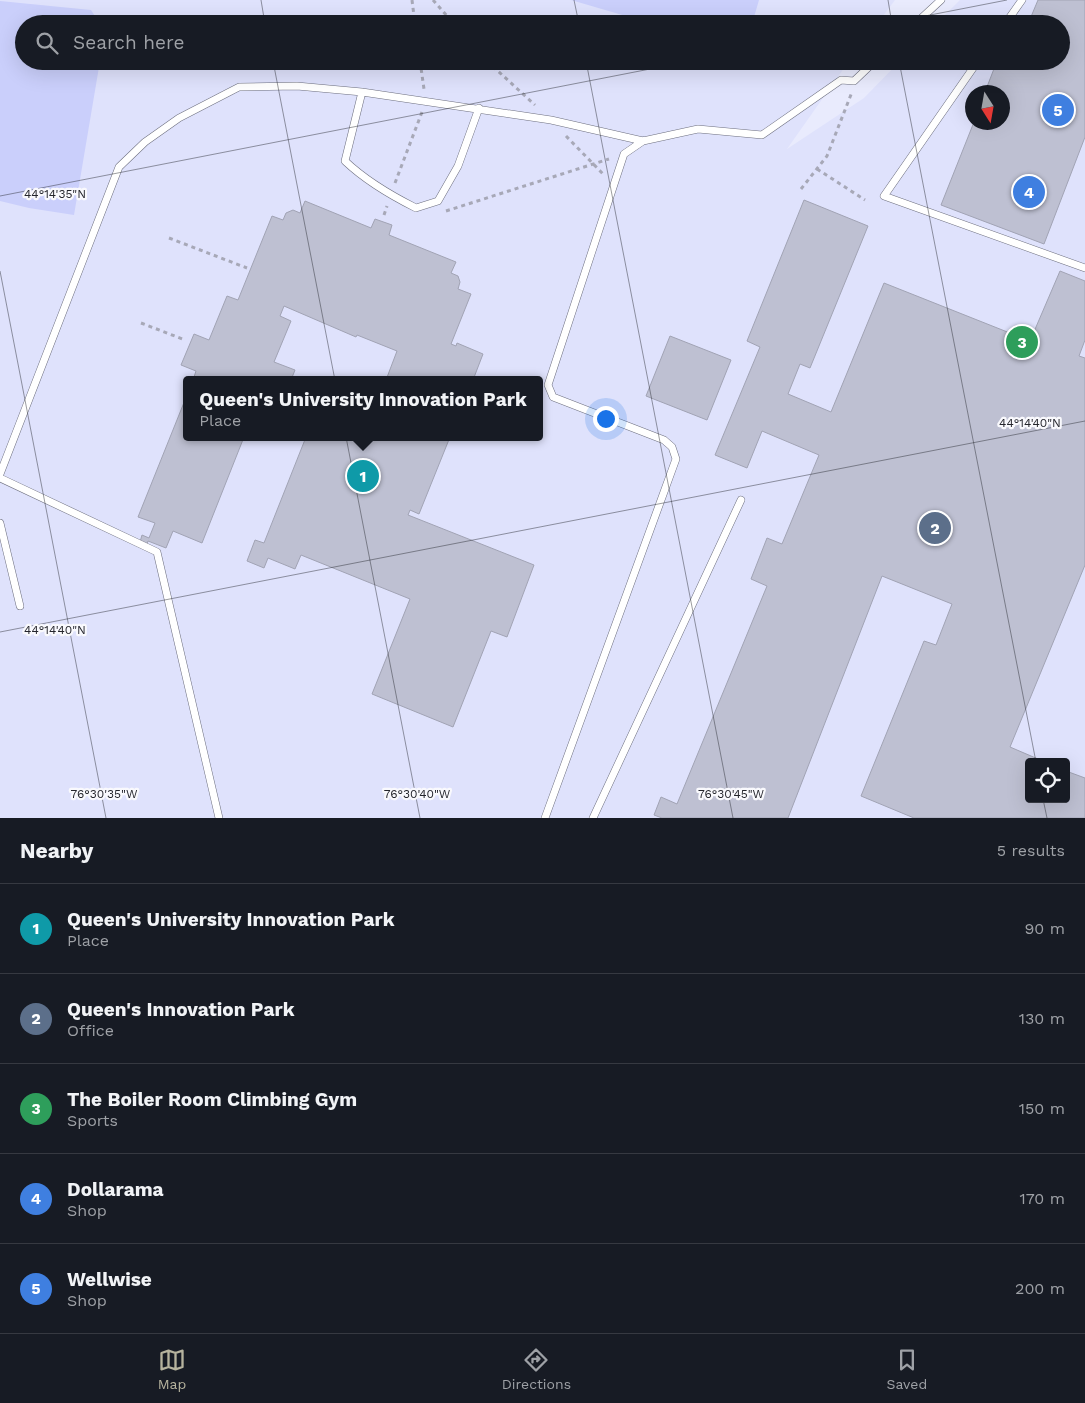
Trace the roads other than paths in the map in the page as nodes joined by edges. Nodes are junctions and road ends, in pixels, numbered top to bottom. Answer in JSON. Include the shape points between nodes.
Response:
{"nodes":[{"id":1,"x":936,"y":0,"type":"edge"},
{"id":2,"x":941,"y":0,"type":"edge"},
{"id":3,"x":1022,"y":0,"type":"edge"},
{"id":4,"x":928,"y":12,"type":"junction"},
{"id":5,"x":925,"y":15,"type":"edge"},
{"id":6,"x":1011,"y":15,"type":"edge"},
{"id":7,"x":866,"y":70,"type":"edge"},
{"id":8,"x":972,"y":70,"type":"edge"},
{"id":9,"x":362,"y":92,"type":"junction"},
{"id":10,"x":479,"y":108,"type":"junction"},
{"id":11,"x":643,"y":142,"type":"junction"},
{"id":12,"x":1085,"y":268,"type":"edge"},
{"id":13,"x":0,"y":474,"type":"edge"},
{"id":14,"x":0,"y":478,"type":"edge"},
{"id":15,"x":741,"y":500,"type":"dead end"},
{"id":16,"x":0,"y":523,"type":"edge"},
{"id":17,"x":20,"y":606,"type":"dead end"},
{"id":18,"x":219,"y":818,"type":"edge"},
{"id":19,"x":545,"y":818,"type":"edge"},
{"id":20,"x":593,"y":818,"type":"edge"}],
"edges":[{"from":1,"to":4,"type":"lane"},
{"from":2,"to":4,"type":"lane"},
{"from":3,"to":6,"type":"lane"},
{"from":4,"to":5,"type":"lane"},
{"from":7,"to":11,"type":"lane","via":[[854,81],[842,80],[762,134],[698,128]]},
{"from":8,"to":12,"type":"lane","via":[[884,196]]},
{"from":9,"to":10,"type":"lane"},
{"from":9,"to":10,"type":"lane","via":[[345,162],[390,195],[416,208],[438,201],[458,166]]},
{"from":9,"to":13,"type":"lane","via":[[297,86],[239,87],[179,118],[145,142],[119,167]]},
{"from":10,"to":11,"type":"lane","via":[[551,120]]},
{"from":11,"to":19,"type":"lane","via":[[624,154],[548,385],[553,397],[664,440],[672,447],[676,459]]},
{"from":14,"to":18,"type":"lane","via":[[156,552]]},
{"from":15,"to":20,"type":"lane"},
{"from":16,"to":17,"type":"lane"}]}
